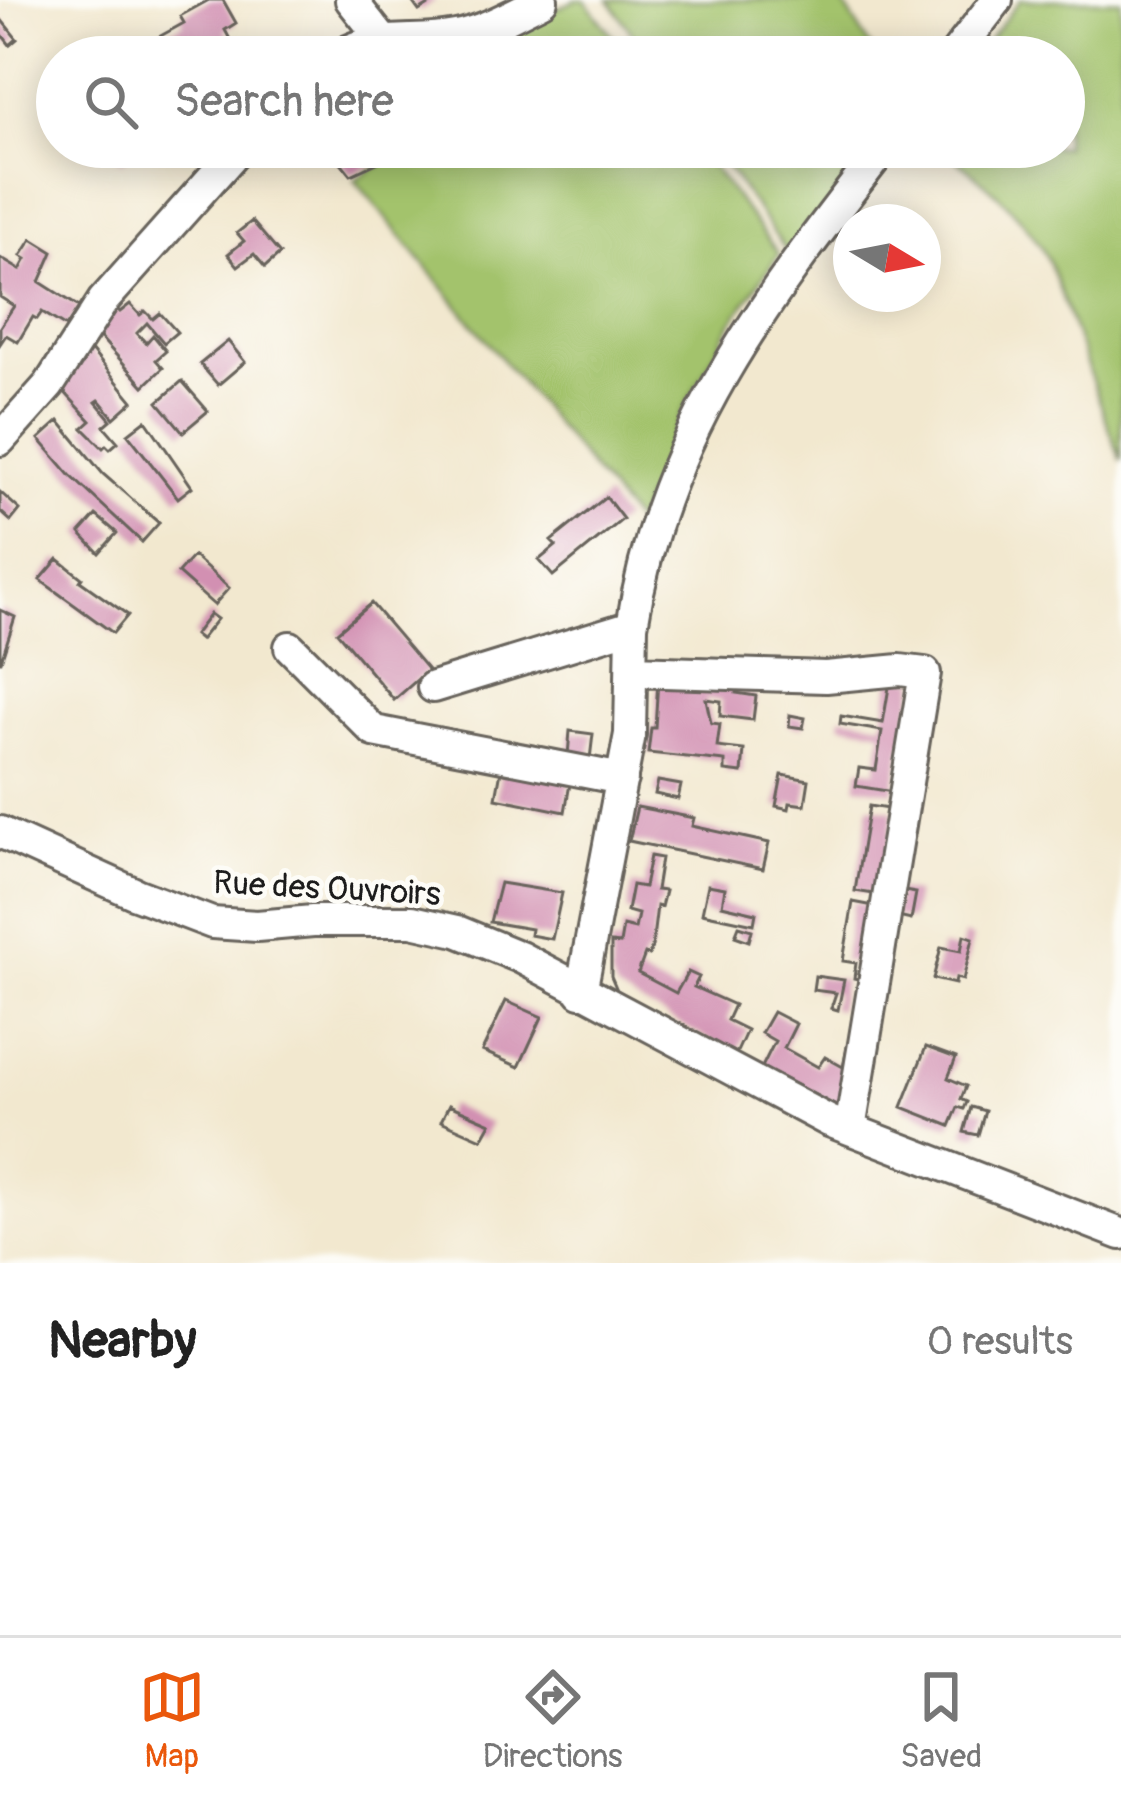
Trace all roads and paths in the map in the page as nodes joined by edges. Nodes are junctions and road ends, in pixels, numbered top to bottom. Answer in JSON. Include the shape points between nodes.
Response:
{"nodes":[{"id":1,"x":351,"y":0,"type":"edge"},
{"id":2,"x":542,"y":0,"type":"edge"},
{"id":3,"x":997,"y":0,"type":"edge"},
{"id":4,"x":380,"y":36,"type":"edge"},
{"id":5,"x":454,"y":36,"type":"edge"},
{"id":6,"x":969,"y":36,"type":"edge"},
{"id":7,"x":221,"y":168,"type":"edge"},
{"id":8,"x":868,"y":168,"type":"edge"},
{"id":9,"x":0,"y":440,"type":"edge"},
{"id":10,"x":632,"y":626,"type":"junction"},
{"id":11,"x":290,"y":647,"type":"dead end"},
{"id":12,"x":632,"y":671,"type":"junction"},
{"id":13,"x":433,"y":687,"type":"dead end"},
{"id":14,"x":622,"y":779,"type":"junction"},
{"id":15,"x":0,"y":832,"type":"edge"},
{"id":16,"x":581,"y":992,"type":"junction"},
{"id":17,"x":850,"y":1130,"type":"junction"},
{"id":18,"x":1121,"y":1234,"type":"edge"}],
"edges":[{"from":1,"to":4,"type":"street"},
{"from":2,"to":5,"type":"street"},
{"from":3,"to":6,"type":"street"},
{"from":7,"to":9,"type":"street","via":[[103,301],[49,385]]},
{"from":8,"to":10,"type":"street","via":[[772,293],[712,392],[662,500]]},
{"from":10,"to":12,"type":"street"},
{"from":10,"to":13,"type":"street"},
{"from":11,"to":14,"type":"street","via":[[374,731]]},
{"from":12,"to":14,"type":"street"},
{"from":12,"to":17,"type":"street","via":[[925,673]]},
{"from":14,"to":16,"type":"street"},
{"from":15,"to":16,"type":"street","name":"Rue des Ouvroirs","via":[[212,923],[412,921],[520,957]]},
{"from":16,"to":17,"type":"street","name":"Rue des Ouvroirs"},
{"from":17,"to":18,"type":"street","name":"Rue des Ouvroirs"}]}
